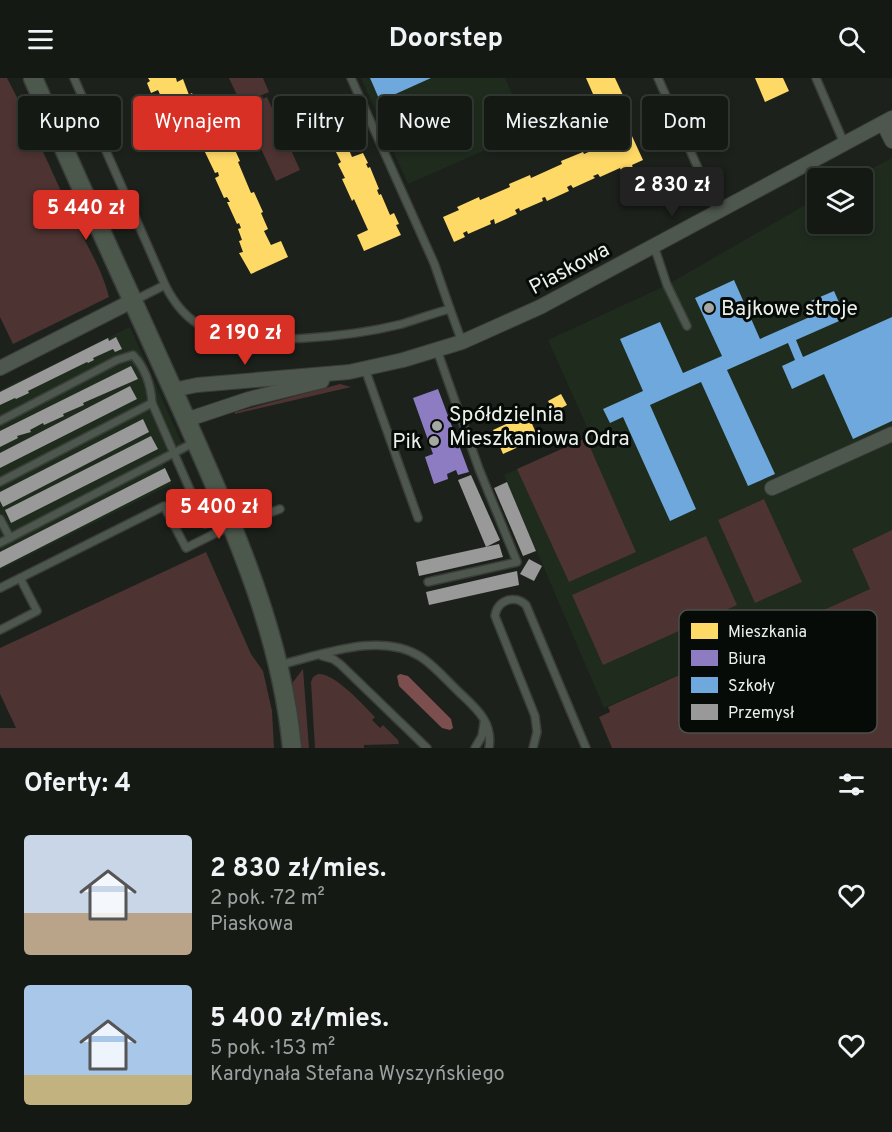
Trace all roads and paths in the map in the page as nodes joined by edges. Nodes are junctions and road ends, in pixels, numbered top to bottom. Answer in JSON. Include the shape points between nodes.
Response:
{"nodes":[{"id":1,"x":33,"y":78,"type":"edge"},
{"id":2,"x":74,"y":78,"type":"edge"},
{"id":3,"x":351,"y":78,"type":"edge"},
{"id":4,"x":658,"y":78,"type":"edge"},
{"id":5,"x":816,"y":78,"type":"edge"},
{"id":6,"x":887,"y":120,"type":"edge"},
{"id":7,"x":892,"y":141,"type":"edge"},
{"id":8,"x":844,"y":143,"type":"junction"},
{"id":9,"x":717,"y":211,"type":"junction"},
{"id":10,"x":654,"y":246,"type":"junction"},
{"id":11,"x":165,"y":285,"type":"junction"},
{"id":12,"x":132,"y":301,"type":"junction"},
{"id":13,"x":450,"y":309,"type":"junction"},
{"id":14,"x":687,"y":326,"type":"dead end"},
{"id":15,"x":462,"y":342,"type":"junction"},
{"id":16,"x":437,"y":350,"type":"junction"},
{"id":17,"x":0,"y":368,"type":"edge"},
{"id":18,"x":365,"y":369,"type":"junction"},
{"id":19,"x":349,"y":372,"type":"junction"},
{"id":20,"x":173,"y":390,"type":"junction"},
{"id":21,"x":152,"y":403,"type":"junction"},
{"id":22,"x":186,"y":420,"type":"junction"},
{"id":23,"x":0,"y":421,"type":"edge"},
{"id":24,"x":892,"y":434,"type":"edge"},
{"id":25,"x":196,"y":441,"type":"junction"},
{"id":26,"x":174,"y":452,"type":"junction"},
{"id":27,"x":0,"y":482,"type":"edge"},
{"id":28,"x":772,"y":488,"type":"dead end"},
{"id":29,"x":280,"y":509,"type":"dead end"},
{"id":30,"x":418,"y":518,"type":"dead end"},
{"id":31,"x":0,"y":519,"type":"edge"},
{"id":32,"x":205,"y":524,"type":"dead end"},
{"id":33,"x":233,"y":526,"type":"junction"},
{"id":34,"x":10,"y":538,"type":"junction"},
{"id":35,"x":0,"y":543,"type":"edge"},
{"id":36,"x":20,"y":578,"type":"junction"},
{"id":37,"x":428,"y":582,"type":"dead end"},
{"id":38,"x":0,"y":588,"type":"edge"},
{"id":39,"x":0,"y":630,"type":"edge"},
{"id":40,"x":317,"y":656,"type":"junction"},
{"id":41,"x":279,"y":665,"type":"junction"},
{"id":42,"x":481,"y":714,"type":"junction"},
{"id":43,"x":292,"y":748,"type":"edge"},
{"id":44,"x":427,"y":748,"type":"edge"},
{"id":45,"x":475,"y":748,"type":"edge"},
{"id":46,"x":489,"y":748,"type":"edge"},
{"id":47,"x":533,"y":748,"type":"edge"},
{"id":48,"x":586,"y":748,"type":"edge"}],
"edges":[{"from":1,"to":12,"type":"street"},
{"from":2,"to":11,"type":"lane"},
{"from":3,"to":13,"type":"lane","via":[[434,263]]},
{"from":4,"to":9,"type":"lane"},
{"from":5,"to":8,"type":"lane"},
{"from":6,"to":7,"type":"street"},
{"from":6,"to":8,"type":"street","name":"Piaskowa"},
{"from":8,"to":9,"type":"street","name":"Piaskowa"},
{"from":9,"to":10,"type":"street","name":"Piaskowa"},
{"from":10,"to":14,"type":"lane"},
{"from":10,"to":15,"type":"street","name":"Piaskowa","via":[[540,308]]},
{"from":11,"to":12,"type":"lane"},
{"from":11,"to":13,"type":"lane","via":[[190,318],[221,334],[241,337],[295,338],[369,330]]},
{"from":12,"to":17,"type":"street"},
{"from":12,"to":20,"type":"street"},
{"from":13,"to":15,"type":"lane"},
{"from":15,"to":16,"type":"street","name":"Piaskowa"},
{"from":16,"to":18,"type":"street","name":"Piaskowa"},
{"from":16,"to":37,"type":"lane","via":[[517,562]]},
{"from":18,"to":19,"type":"street","name":"Piaskowa"},
{"from":18,"to":30,"type":"lane"},
{"from":19,"to":20,"type":"street","name":"Piaskowa"},
{"from":19,"to":22,"type":"street","name":"Piaskowa"},
{"from":20,"to":22,"type":"street"},
{"from":21,"to":23,"type":"lane","via":[[151,390],[133,356],[117,360]]},
{"from":21,"to":26,"type":"lane"},
{"from":21,"to":27,"type":"lane"},
{"from":22,"to":25,"type":"street"},
{"from":24,"to":28,"type":"street"},
{"from":25,"to":26,"type":"lane"},
{"from":25,"to":33,"type":"street"},
{"from":26,"to":32,"type":"lane"},
{"from":26,"to":34,"type":"lane"},
{"from":29,"to":33,"type":"lane"},
{"from":31,"to":34,"type":"lane"},
{"from":33,"to":36,"type":"lane","via":[[186,548],[164,506]]},
{"from":33,"to":41,"type":"street"},
{"from":34,"to":35,"type":"lane"},
{"from":36,"to":38,"type":"lane"},
{"from":36,"to":39,"type":"lane","via":[[37,611]]},
{"from":40,"to":41,"type":"lane"},
{"from":40,"to":42,"type":"lane","via":[[370,644],[399,647],[428,663]]},
{"from":40,"to":44,"type":"lane","via":[[340,664]]},
{"from":41,"to":43,"type":"street"},
{"from":42,"to":45,"type":"lane","via":[[484,732]]},
{"from":42,"to":46,"type":"lane","via":[[489,728]]},
{"from":47,"to":48,"type":"lane","via":[[536,717],[495,616],[500,604],[513,599],[527,606]]}]}
